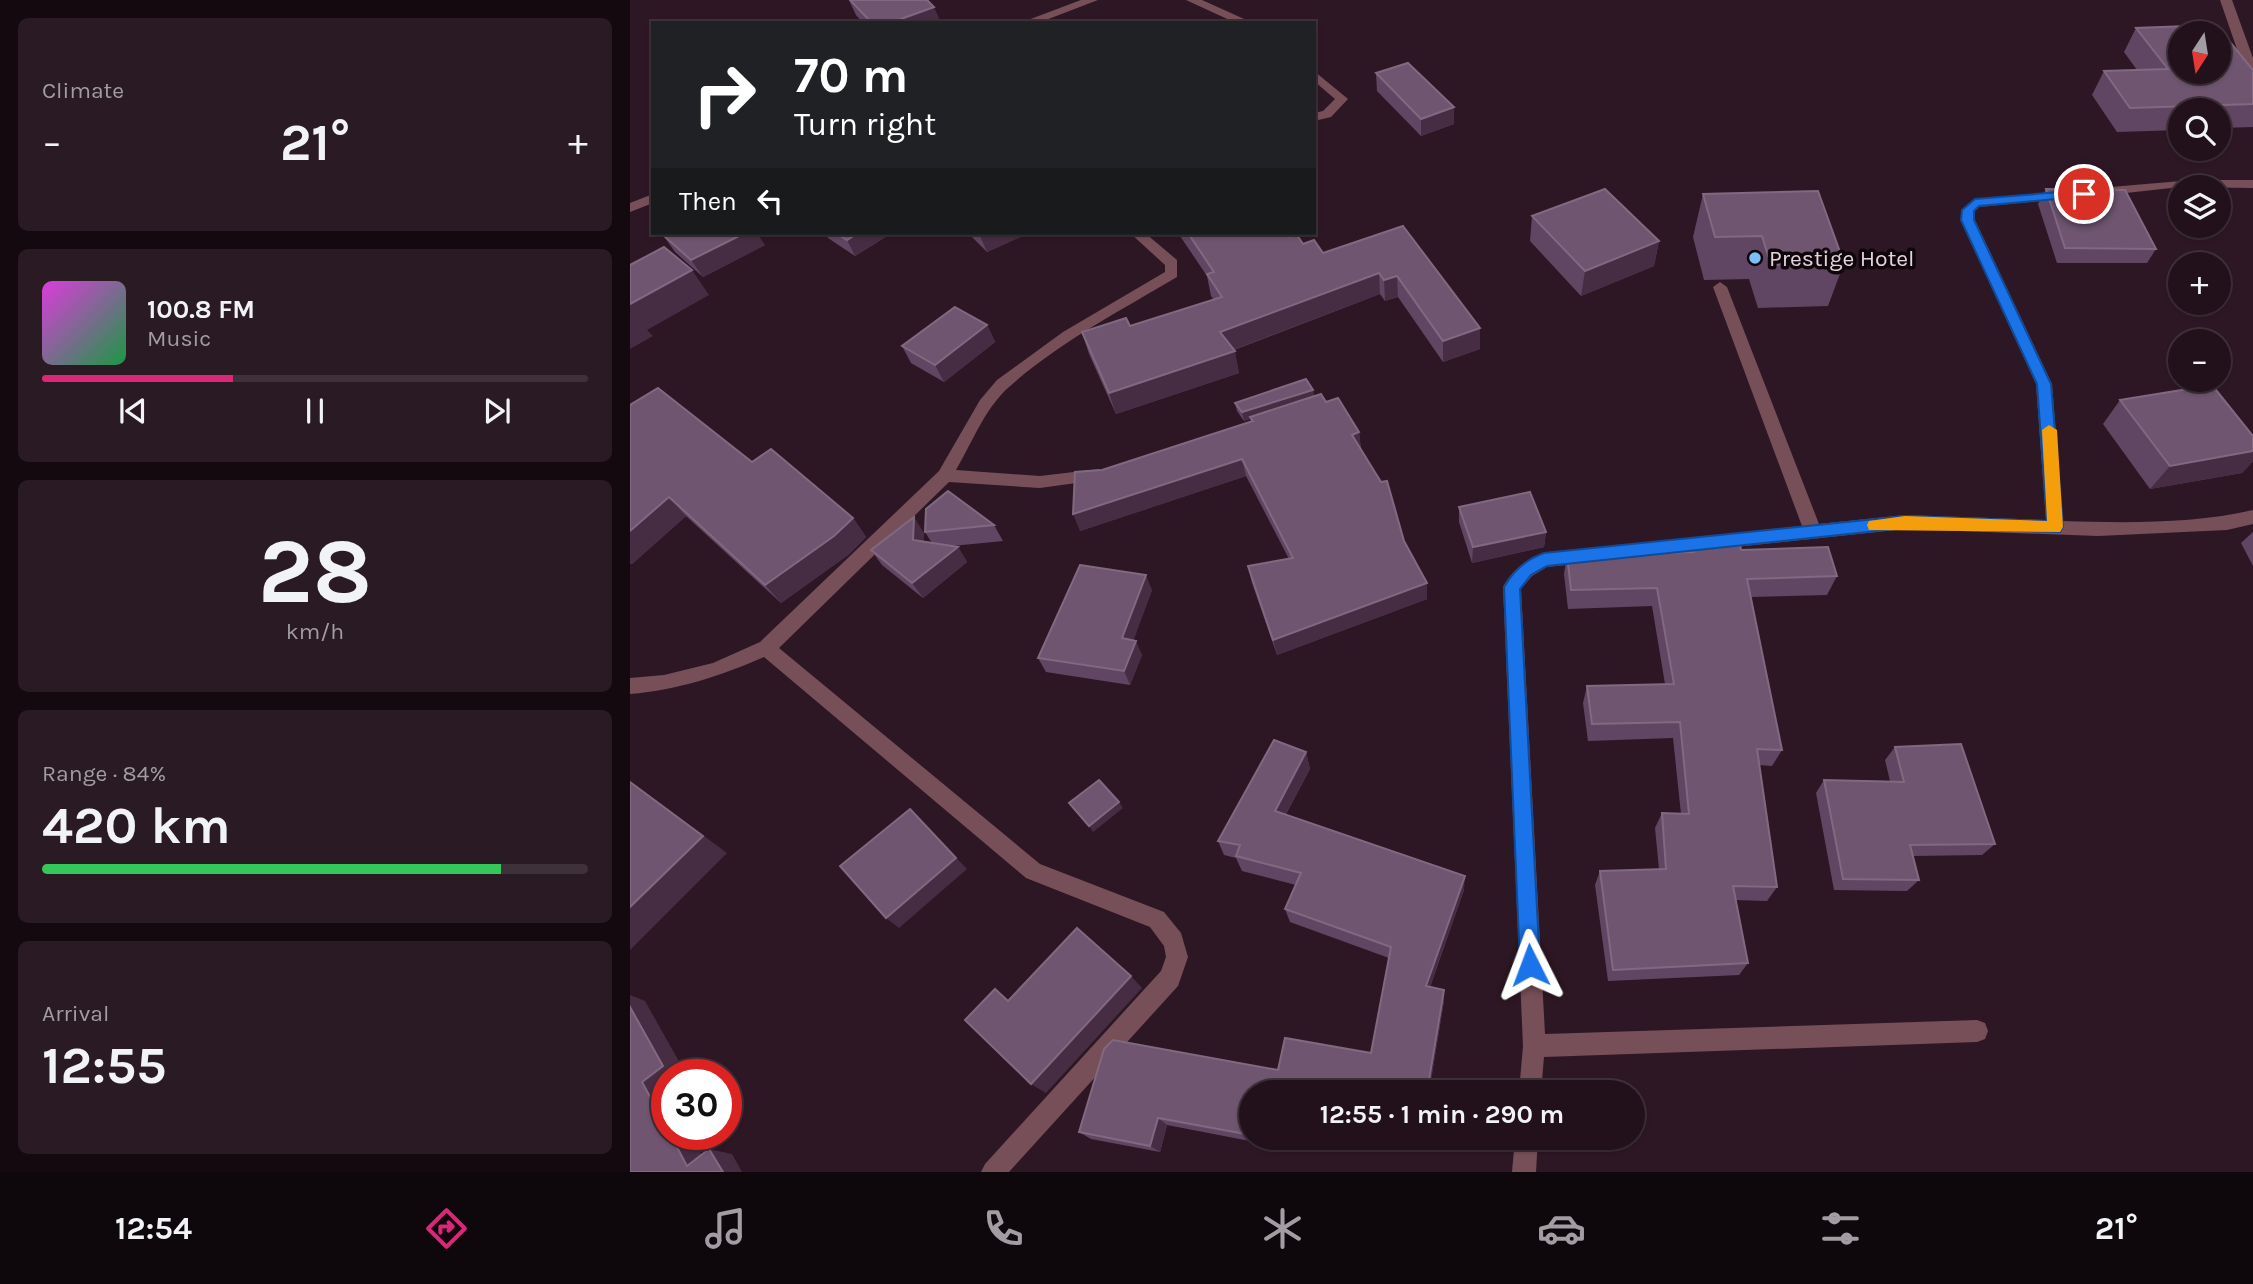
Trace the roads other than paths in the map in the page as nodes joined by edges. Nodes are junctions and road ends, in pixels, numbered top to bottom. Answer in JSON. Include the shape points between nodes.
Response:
{"nodes":[{"id":1,"x":1092,"y":0,"type":"edge"},
{"id":2,"x":1192,"y":0,"type":"edge"},
{"id":3,"x":2226,"y":0,"type":"edge"},
{"id":4,"x":1032,"y":21,"type":"edge"},
{"id":5,"x":1242,"y":21,"type":"edge"},
{"id":6,"x":2253,"y":69,"type":"edge"},
{"id":7,"x":1316,"y":77,"type":"edge"},
{"id":8,"x":1316,"y":117,"type":"edge"},
{"id":9,"x":2253,"y":184,"type":"edge"},
{"id":10,"x":651,"y":199,"type":"edge"},
{"id":11,"x":630,"y":208,"type":"edge"},
{"id":12,"x":1139,"y":235,"type":"edge"},
{"id":13,"x":1720,"y":287,"type":"dead end"},
{"id":14,"x":1116,"y":471,"type":"edge"},
{"id":15,"x":945,"y":475,"type":"junction"},
{"id":16,"x":2253,"y":517,"type":"edge"},
{"id":17,"x":2055,"y":527,"type":"junction"},
{"id":18,"x":1813,"y":532,"type":"junction"},
{"id":19,"x":766,"y":648,"type":"junction"},
{"id":20,"x":630,"y":686,"type":"edge"},
{"id":21,"x":1977,"y":1031,"type":"dead end"},
{"id":22,"x":1534,"y":1046,"type":"junction"},
{"id":23,"x":1531,"y":1080,"type":"edge"},
{"id":24,"x":1526,"y":1150,"type":"edge"},
{"id":25,"x":992,"y":1172,"type":"edge"},
{"id":26,"x":1524,"y":1172,"type":"edge"}],
"edges":[{"from":1,"to":4,"type":"street"},
{"from":2,"to":5,"type":"street"},
{"from":3,"to":6,"type":"street"},
{"from":7,"to":8,"type":"street","via":[[1342,99],[1327,114]]},
{"from":9,"to":17,"type":"street","via":[[2193,184],[1975,203],[1968,210],[1968,220],[2044,384]]},
{"from":10,"to":11,"type":"street"},
{"from":12,"to":15,"type":"street","via":[[1172,263],[1172,274],[1068,336],[1002,384]]},
{"from":13,"to":18,"type":"street"},
{"from":14,"to":15,"type":"street","via":[[1040,482]]},
{"from":15,"to":19,"type":"street"},
{"from":16,"to":17,"type":"street","via":[[2227,523]]},
{"from":17,"to":18,"type":"street","via":[[1905,522]]},
{"from":18,"to":22,"type":"street","via":[[1544,560],[1512,587]]},
{"from":19,"to":20,"type":"street","via":[[715,670]]},
{"from":19,"to":25,"type":"street","via":[[1033,871],[1157,919],[1173,941],[1177,957],[1170,978]]},
{"from":21,"to":22,"type":"street"},
{"from":22,"to":23,"type":"street"},
{"from":24,"to":26,"type":"street"}]}
